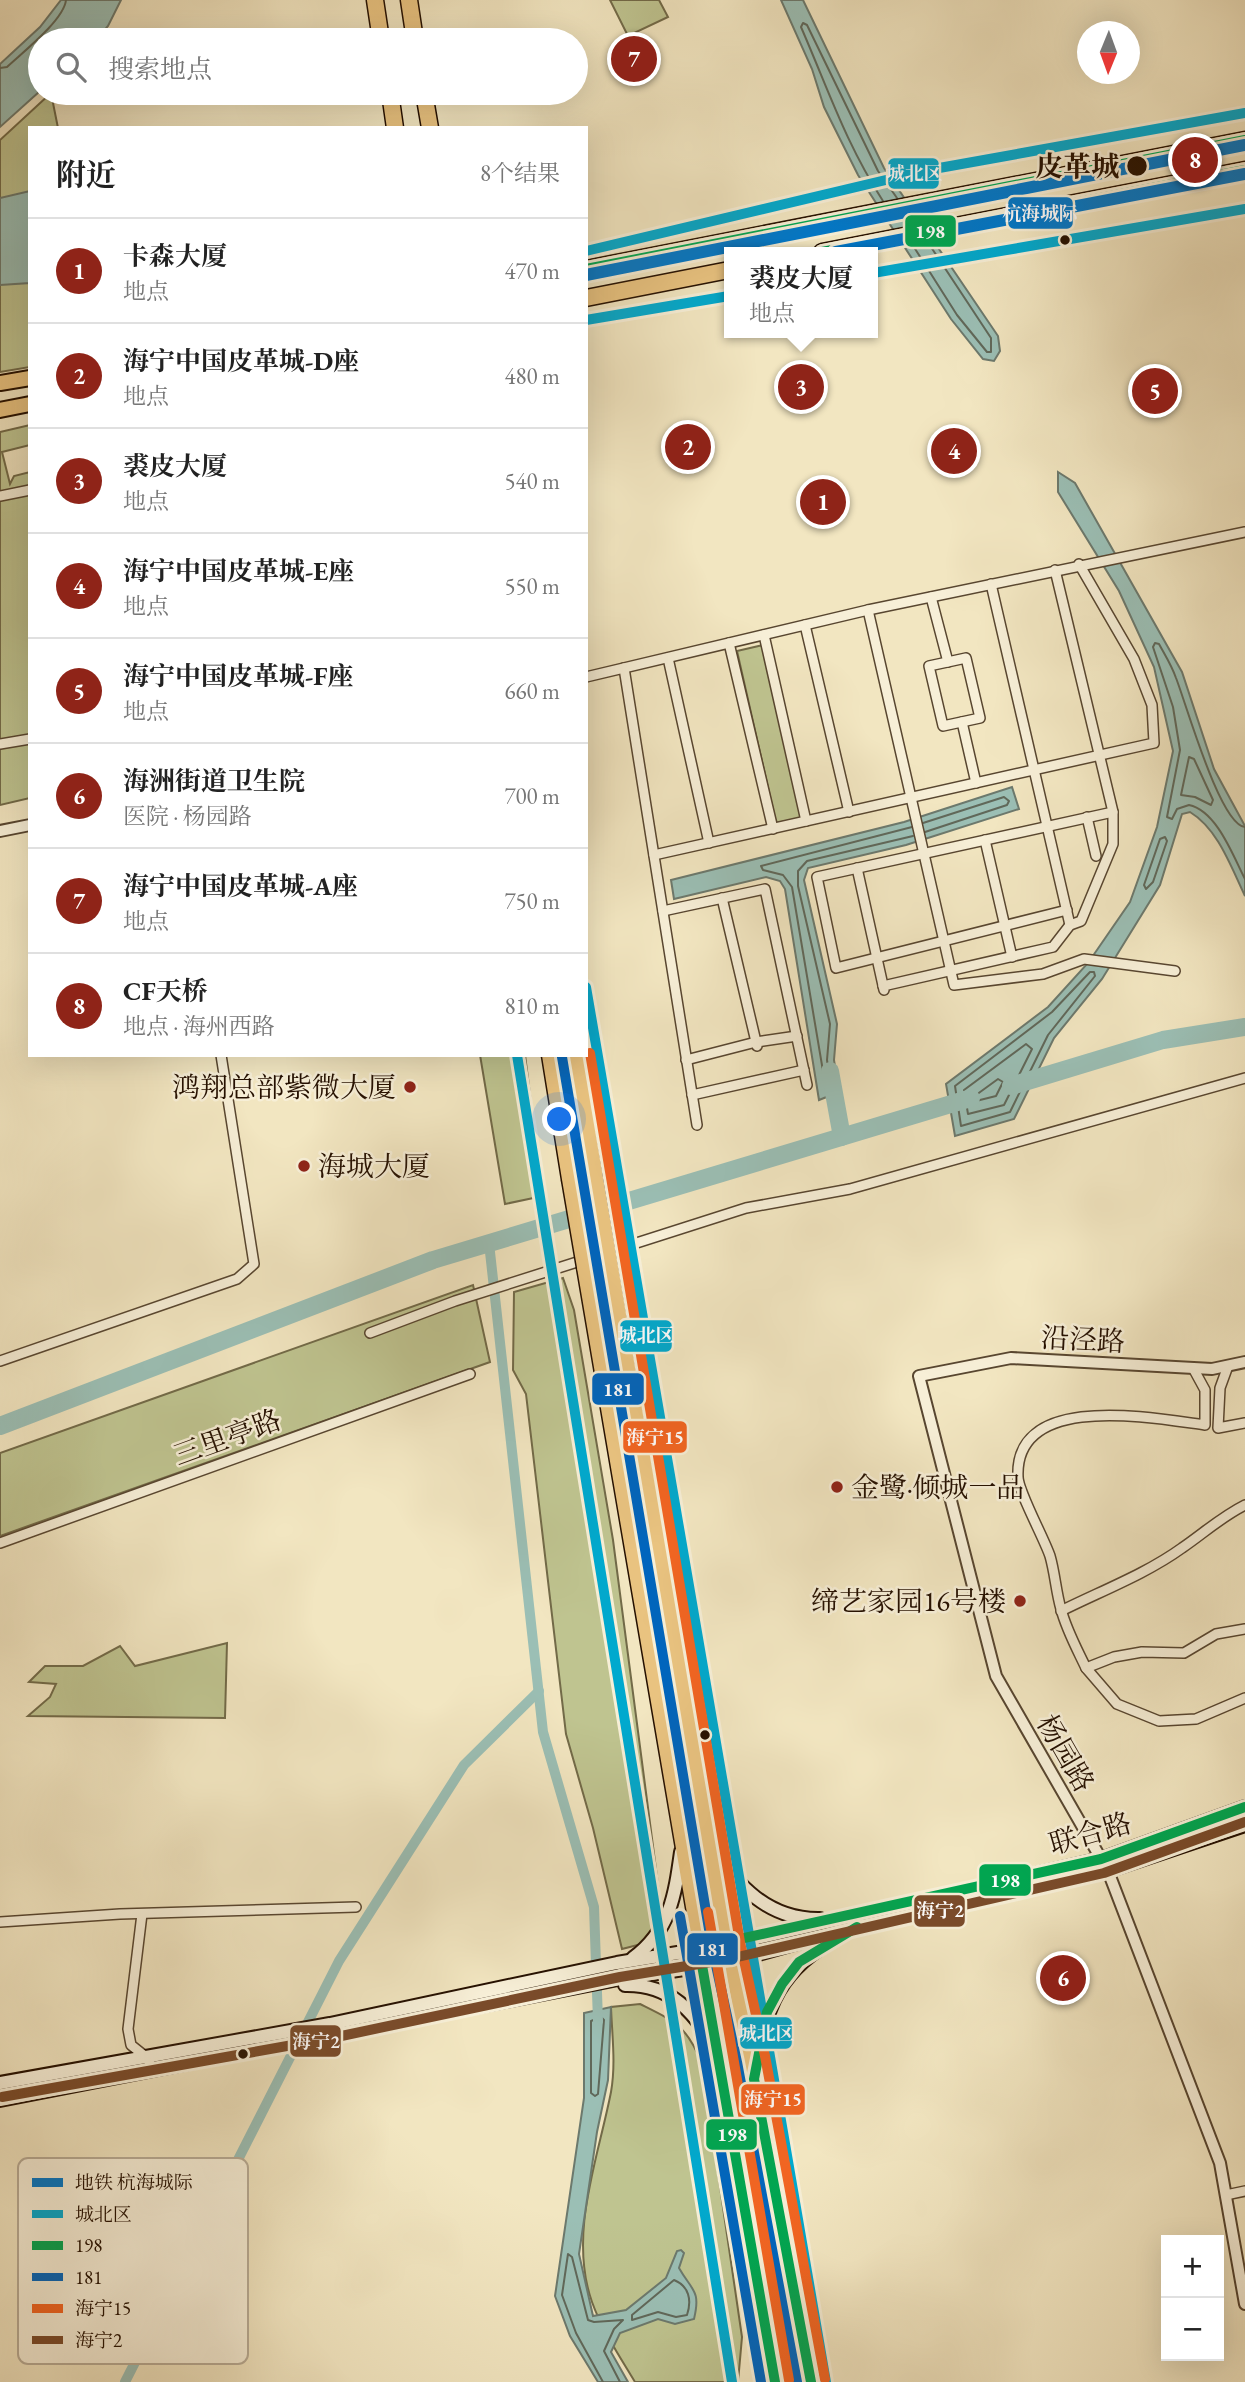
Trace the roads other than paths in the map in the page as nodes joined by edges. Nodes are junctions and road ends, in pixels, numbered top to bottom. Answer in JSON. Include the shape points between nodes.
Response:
{"nodes":[{"id":1,"x":375,"y":0,"type":"edge"},
{"id":2,"x":408,"y":0,"type":"edge"},
{"id":3,"x":379,"y":28,"type":"edge"},
{"id":4,"x":413,"y":28,"type":"edge"},
{"id":5,"x":392,"y":105,"type":"edge"},
{"id":6,"x":426,"y":105,"type":"edge"},
{"id":7,"x":396,"y":126,"type":"edge"},
{"id":8,"x":429,"y":126,"type":"edge"},
{"id":9,"x":1245,"y":140,"type":"edge"},
{"id":10,"x":1245,"y":170,"type":"edge"},
{"id":11,"x":849,"y":247,"type":"edge"},
{"id":12,"x":588,"y":269,"type":"edge"},
{"id":13,"x":724,"y":271,"type":"edge"},
{"id":14,"x":588,"y":298,"type":"edge"},
{"id":15,"x":28,"y":378,"type":"edge"},
{"id":16,"x":0,"y":383,"type":"edge"},
{"id":17,"x":28,"y":404,"type":"edge"},
{"id":18,"x":0,"y":410,"type":"edge"},
{"id":19,"x":28,"y":490,"type":"edge"},
{"id":20,"x":0,"y":496,"type":"edge"},
{"id":21,"x":1245,"y":532,"type":"edge"},
{"id":22,"x":1083,"y":564,"type":"junction"},
{"id":23,"x":1055,"y":570,"type":"junction"},
{"id":24,"x":991,"y":584,"type":"junction"},
{"id":25,"x":931,"y":597,"type":"junction"},
{"id":26,"x":868,"y":610,"type":"junction"},
{"id":27,"x":805,"y":625,"type":"junction"},
{"id":28,"x":764,"y":635,"type":"junction"},
{"id":29,"x":729,"y":643,"type":"junction"},
{"id":30,"x":668,"y":658,"type":"junction"},
{"id":31,"x":948,"y":662,"type":"junction"},
{"id":32,"x":624,"y":668,"type":"junction"},
{"id":33,"x":588,"y":677,"type":"edge"},
{"id":34,"x":962,"y":722,"type":"junction"},
{"id":35,"x":28,"y":738,"type":"edge"},
{"id":36,"x":0,"y":744,"type":"edge"},
{"id":37,"x":1100,"y":755,"type":"junction"},
{"id":38,"x":1034,"y":770,"type":"junction"},
{"id":39,"x":976,"y":783,"type":"junction"},
{"id":40,"x":912,"y":802,"type":"junction"},
{"id":41,"x":849,"y":812,"type":"junction"},
{"id":42,"x":1113,"y":812,"type":"junction"},
{"id":43,"x":1087,"y":817,"type":"junction"},
{"id":44,"x":806,"y":821,"type":"junction"},
{"id":45,"x":28,"y":825,"type":"edge"},
{"id":46,"x":1047,"y":826,"type":"junction"},
{"id":47,"x":773,"y":829,"type":"junction"},
{"id":48,"x":0,"y":831,"type":"edge"},
{"id":49,"x":985,"y":840,"type":"junction"},
{"id":50,"x":709,"y":843,"type":"junction"},
{"id":51,"x":924,"y":853,"type":"junction"},
{"id":52,"x":654,"y":855,"type":"junction"},
{"id":53,"x":1096,"y":856,"type":"dead end"},
{"id":54,"x":857,"y":868,"type":"junction"},
{"id":55,"x":722,"y":898,"type":"junction"},
{"id":56,"x":663,"y":911,"type":"junction"},
{"id":57,"x":1066,"y":911,"type":"junction"},
{"id":58,"x":1070,"y":925,"type":"junction"},
{"id":59,"x":1005,"y":926,"type":"junction"},
{"id":60,"x":944,"y":941,"type":"junction"},
{"id":61,"x":1012,"y":957,"type":"junction"},
{"id":62,"x":877,"y":958,"type":"junction"},
{"id":63,"x":1175,"y":971,"type":"dead end"},
{"id":64,"x":951,"y":972,"type":"junction"},
{"id":65,"x":797,"y":1035,"type":"junction"},
{"id":66,"x":757,"y":1044,"type":"junction"},
{"id":67,"x":220,"y":1057,"type":"edge"},
{"id":68,"x":550,"y":1057,"type":"edge"},
{"id":69,"x":576,"y":1057,"type":"edge"},
{"id":70,"x":686,"y":1060,"type":"junction"},
{"id":71,"x":804,"y":1070,"type":"junction"},
{"id":72,"x":1245,"y":1078,"type":"edge"},
{"id":73,"x":807,"y":1085,"type":"dead end"},
{"id":74,"x":692,"y":1095,"type":"junction"},
{"id":75,"x":697,"y":1125,"type":"dead end"},
{"id":76,"x":370,"y":1333,"type":"dead end"},
{"id":77,"x":0,"y":1361,"type":"edge"},
{"id":78,"x":1245,"y":1362,"type":"edge"},
{"id":79,"x":1227,"y":1366,"type":"junction"},
{"id":80,"x":1193,"y":1368,"type":"junction"},
{"id":81,"x":470,"y":1374,"type":"dead end"},
{"id":82,"x":919,"y":1376,"type":"joint"},
{"id":83,"x":1245,"y":1423,"type":"edge"},
{"id":84,"x":1245,"y":1505,"type":"edge"},
{"id":85,"x":0,"y":1543,"type":"edge"},
{"id":86,"x":1061,"y":1611,"type":"junction"},
{"id":87,"x":1245,"y":1629,"type":"edge"},
{"id":88,"x":1086,"y":1668,"type":"junction"},
{"id":89,"x":1245,"y":1699,"type":"edge"},
{"id":90,"x":1245,"y":1807,"type":"edge"},
{"id":91,"x":1245,"y":1825,"type":"edge"},
{"id":92,"x":682,"y":1844,"type":"junction"},
{"id":93,"x":709,"y":1844,"type":"junction"},
{"id":94,"x":1101,"y":1859,"type":"junction"},
{"id":95,"x":1108,"y":1871,"type":"junction"},
{"id":96,"x":356,"y":1907,"type":"dead end"},
{"id":97,"x":142,"y":1914,"type":"junction"},
{"id":98,"x":0,"y":1922,"type":"edge"},
{"id":99,"x":852,"y":1923,"type":"junction"},
{"id":100,"x":726,"y":1945,"type":"junction"},
{"id":101,"x":699,"y":1948,"type":"junction"},
{"id":102,"x":623,"y":1961,"type":"junction"},
{"id":103,"x":730,"y":1962,"type":"junction"},
{"id":104,"x":702,"y":1967,"type":"junction"},
{"id":105,"x":618,"y":1982,"type":"junction"},
{"id":106,"x":330,"y":2030,"type":"junction"},
{"id":107,"x":717,"y":2051,"type":"junction"},
{"id":108,"x":146,"y":2057,"type":"junction"},
{"id":109,"x":154,"y":2070,"type":"junction"},
{"id":110,"x":754,"y":2079,"type":"junction"},
{"id":111,"x":0,"y":2083,"type":"edge"},
{"id":112,"x":0,"y":2100,"type":"edge"},
{"id":113,"x":1245,"y":2191,"type":"edge"},
{"id":114,"x":1226,"y":2195,"type":"junction"},
{"id":115,"x":1245,"y":2304,"type":"edge"},
{"id":116,"x":775,"y":2382,"type":"edge"},
{"id":117,"x":810,"y":2382,"type":"edge"}],
"edges":[{"from":1,"to":3,"type":"highway"},
{"from":2,"to":4,"type":"highway"},
{"from":5,"to":7,"type":"highway"},
{"from":6,"to":8,"type":"highway"},
{"from":9,"to":12,"type":"highway"},
{"from":10,"to":11,"type":"highway"},
{"from":13,"to":14,"type":"highway"},
{"from":15,"to":16,"type":"main road"},
{"from":17,"to":18,"type":"main road"},
{"from":19,"to":20,"type":"street"},
{"from":21,"to":22,"type":"street"},
{"from":22,"to":23,"type":"street"},
{"from":22,"to":37,"type":"street","via":[[1134,659],[1152,705],[1154,743]]},
{"from":23,"to":24,"type":"street"},
{"from":23,"to":37,"type":"street"},
{"from":24,"to":25,"type":"street"},
{"from":24,"to":38,"type":"street"},
{"from":25,"to":26,"type":"street"},
{"from":25,"to":31,"type":"street"},
{"from":26,"to":27,"type":"street"},
{"from":26,"to":40,"type":"street"},
{"from":27,"to":28,"type":"street"},
{"from":27,"to":41,"type":"street"},
{"from":28,"to":29,"type":"street"},
{"from":28,"to":44,"type":"street"},
{"from":29,"to":30,"type":"street"},
{"from":29,"to":47,"type":"street"},
{"from":30,"to":32,"type":"street"},
{"from":30,"to":50,"type":"street"},
{"from":31,"to":34,"type":"street","via":[[966,658],[980,718]]},
{"from":31,"to":34,"type":"street","via":[[929,666],[943,726]]},
{"from":32,"to":33,"type":"street"},
{"from":32,"to":52,"type":"street"},
{"from":34,"to":39,"type":"street"},
{"from":35,"to":36,"type":"street"},
{"from":37,"to":38,"type":"street"},
{"from":37,"to":42,"type":"street"},
{"from":38,"to":39,"type":"street"},
{"from":38,"to":46,"type":"street"},
{"from":39,"to":40,"type":"street"},
{"from":40,"to":41,"type":"street"},
{"from":40,"to":51,"type":"street"},
{"from":41,"to":44,"type":"street"},
{"from":42,"to":43,"type":"street"},
{"from":42,"to":58,"type":"street","via":[[1113,844],[1081,921]]},
{"from":43,"to":46,"type":"street"},
{"from":43,"to":53,"type":"street"},
{"from":44,"to":47,"type":"street"},
{"from":45,"to":48,"type":"street"},
{"from":46,"to":49,"type":"street"},
{"from":46,"to":57,"type":"street"},
{"from":47,"to":50,"type":"street"},
{"from":49,"to":51,"type":"street"},
{"from":49,"to":59,"type":"street"},
{"from":50,"to":52,"type":"street"},
{"from":51,"to":54,"type":"street"},
{"from":51,"to":60,"type":"street"},
{"from":52,"to":56,"type":"street"},
{"from":54,"to":62,"type":"street"},
{"from":54,"to":62,"type":"street","via":[[817,877],[835,968]]},
{"from":55,"to":56,"type":"street"},
{"from":55,"to":65,"type":"street","via":[[765,889]]},
{"from":55,"to":66,"type":"street"},
{"from":56,"to":70,"type":"street"},
{"from":57,"to":58,"type":"street"},
{"from":57,"to":59,"type":"street"},
{"from":58,"to":61,"type":"street","via":[[1053,947]]},
{"from":59,"to":60,"type":"street"},
{"from":59,"to":61,"type":"street"},
{"from":60,"to":62,"type":"street"},
{"from":60,"to":64,"type":"street"},
{"from":61,"to":64,"type":"street"},
{"from":62,"to":64,"type":"street","via":[[884,988]]},
{"from":63,"to":64,"type":"street","via":[[1084,959],[1043,974],[954,985]]},
{"from":65,"to":66,"type":"street"},
{"from":65,"to":71,"type":"street"},
{"from":66,"to":70,"type":"street"},
{"from":67,"to":77,"type":"street","via":[[254,1264],[237,1279]]},
{"from":68,"to":92,"type":"highway","bridge":true},
{"from":69,"to":93,"type":"highway","bridge":true},
{"from":70,"to":74,"type":"street"},
{"from":71,"to":73,"type":"street"},
{"from":71,"to":74,"type":"street"},
{"from":72,"to":76,"type":"street","via":[[850,1189],[746,1208]]},
{"from":74,"to":75,"type":"street"},
{"from":78,"to":79,"type":"street","name":"沿泾路"},
{"from":79,"to":80,"type":"street","name":"沿泾路"},
{"from":79,"to":83,"type":"street","via":[[1217,1428]]},
{"from":80,"to":82,"type":"street","name":"沿泾路","via":[[1011,1358]]},
{"from":80,"to":86,"type":"street","via":[[1205,1390],[1205,1425],[1144,1417],[1070,1418],[1039,1428],[1021,1451],[1017,1480],[1050,1556]]},
{"from":81,"to":85,"type":"street","name":"三里亭路"},
{"from":82,"to":94,"type":"street","name":"杨园路","via":[[996,1676]]},
{"from":84,"to":86,"type":"street","via":[[1153,1566]]},
{"from":86,"to":88,"type":"street"},
{"from":87,"to":88,"type":"street","via":[[1216,1634],[1184,1653],[1142,1652]]},
{"from":88,"to":89,"type":"street","via":[[1117,1703],[1158,1721],[1196,1719]]},
{"from":90,"to":94,"type":"main road","name":"联合路"},
{"from":91,"to":95,"type":"main road"},
{"from":92,"to":101,"type":"highway"},
{"from":92,"to":102,"type":"main road","via":[[674,1903],[651,1945]]},
{"from":93,"to":99,"type":"main road","via":[[737,1884],[767,1905],[787,1916]]},
{"from":93,"to":100,"type":"highway"},
{"from":94,"to":95,"type":"street","name":"杨园路"},
{"from":94,"to":99,"type":"main road","name":"联合路"},
{"from":95,"to":99,"type":"main road"},
{"from":95,"to":114,"type":"street","name":"杨园路","via":[[1220,2163]]},
{"from":96,"to":97,"type":"street"},
{"from":97,"to":98,"type":"street"},
{"from":97,"to":108,"type":"street","via":[[128,2029],[131,2045]]},
{"from":99,"to":100,"type":"main road","name":"联合路"},
{"from":99,"to":103,"type":"main road"},
{"from":99,"to":110,"type":"main road","via":[[799,1962],[782,1984],[767,2012]]},
{"from":100,"to":101,"type":"main road","name":"联合路"},
{"from":100,"to":103,"type":"highway"},
{"from":101,"to":102,"type":"main road","name":"联合路"},
{"from":101,"to":104,"type":"highway"},
{"from":102,"to":106,"type":"main road","name":"联合路"},
{"from":103,"to":104,"type":"main road"},
{"from":103,"to":110,"type":"highway"},
{"from":104,"to":105,"type":"main road"},
{"from":104,"to":107,"type":"highway"},
{"from":105,"to":106,"type":"main road"},
{"from":105,"to":107,"type":"main road","via":[[668,1994],[698,2017]]},
{"from":106,"to":108,"type":"main road","via":[[280,2033]]},
{"from":106,"to":109,"type":"main road","via":[[278,2047]]},
{"from":107,"to":116,"type":"highway"},
{"from":108,"to":109,"type":"street"},
{"from":108,"to":111,"type":"main road"},
{"from":109,"to":112,"type":"main road"},
{"from":110,"to":117,"type":"highway"},
{"from":113,"to":114,"type":"street"},
{"from":114,"to":115,"type":"street","name":"杨园路"}]}
